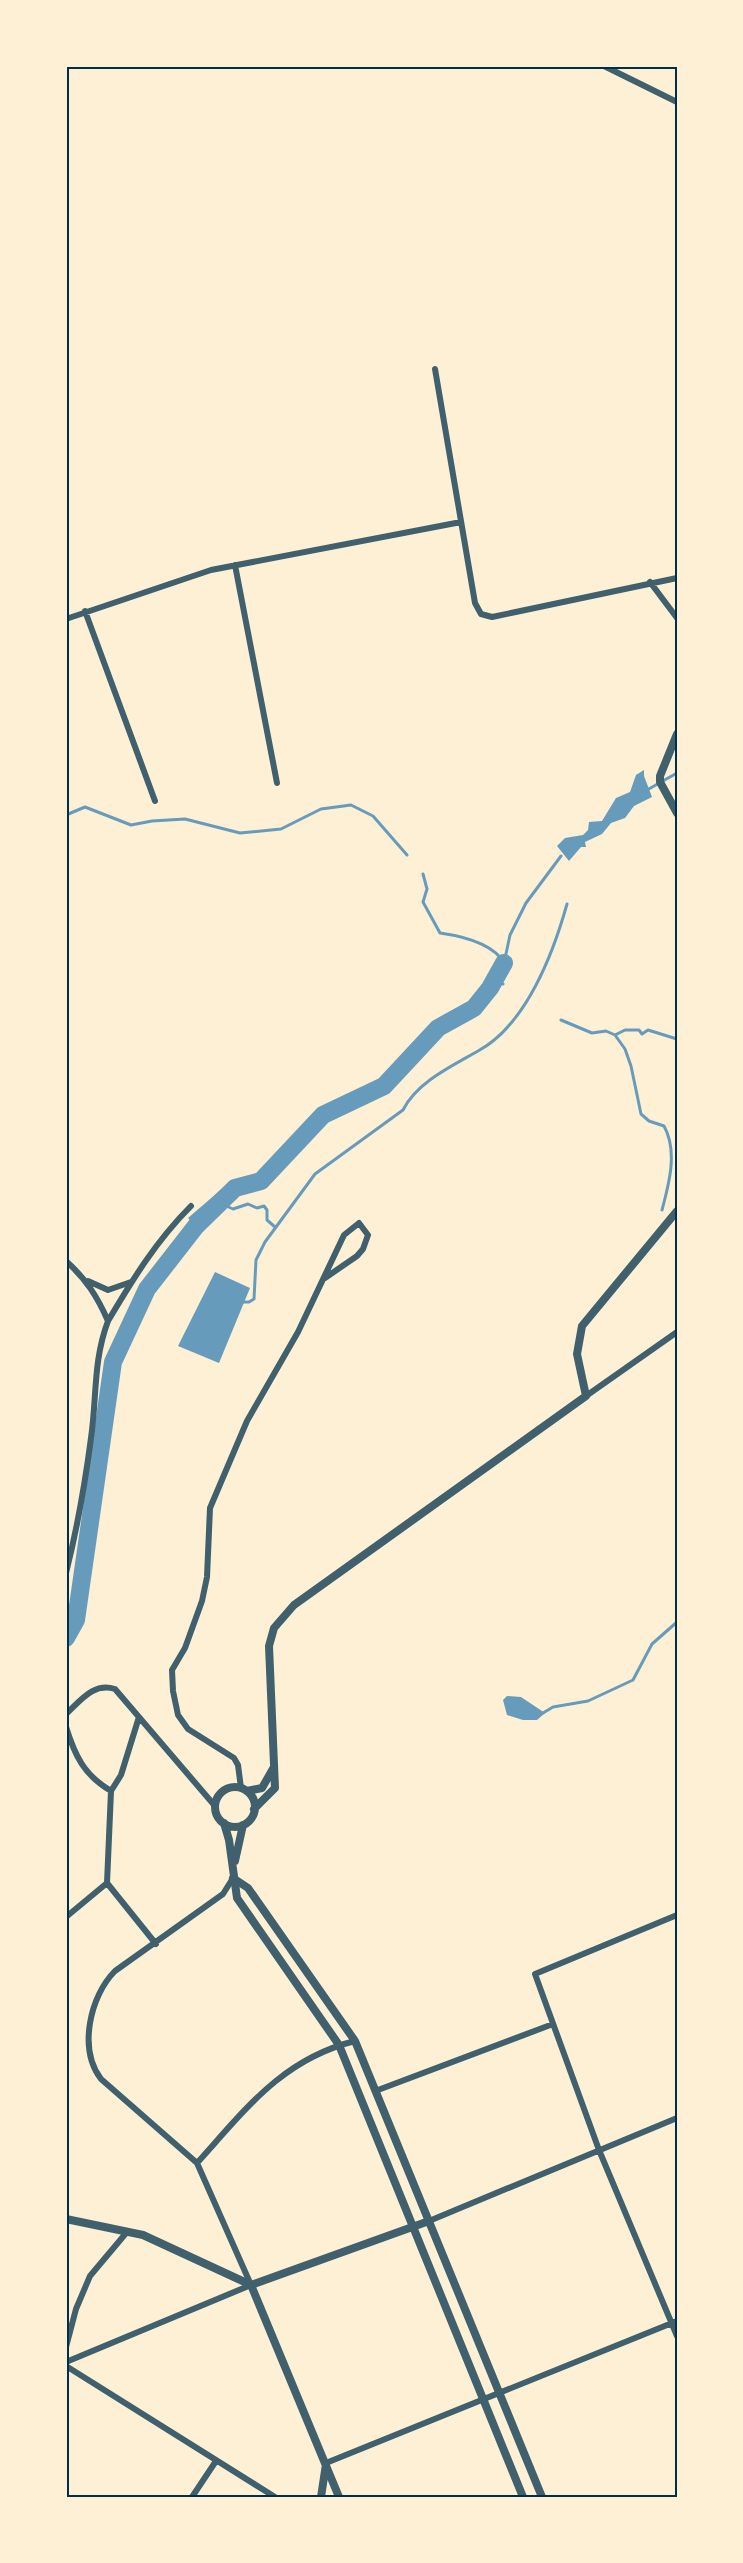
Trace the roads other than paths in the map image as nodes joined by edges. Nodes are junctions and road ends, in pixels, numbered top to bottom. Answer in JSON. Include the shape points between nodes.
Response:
{"nodes":[{"id":1,"x":604,"y":66,"type":"edge"},
{"id":2,"x":677,"y":102,"type":"edge"},
{"id":3,"x":435,"y":369,"type":"dead end"},
{"id":4,"x":461,"y":522,"type":"junction"},
{"id":5,"x":235,"y":565,"type":"junction"},
{"id":6,"x":677,"y":578,"type":"edge"},
{"id":7,"x":650,"y":582,"type":"junction"},
{"id":8,"x":85,"y":611,"type":"junction"},
{"id":9,"x":677,"y":618,"type":"edge"},
{"id":10,"x":66,"y":619,"type":"edge"},
{"id":11,"x":677,"y":734,"type":"edge"},
{"id":12,"x":277,"y":783,"type":"dead end"},
{"id":13,"x":155,"y":801,"type":"dead end"},
{"id":14,"x":677,"y":813,"type":"edge"},
{"id":15,"x":190,"y":1206,"type":"dead end"},
{"id":16,"x":677,"y":1210,"type":"edge"},
{"id":17,"x":66,"y":1261,"type":"edge"},
{"id":18,"x":326,"y":1278,"type":"junction"},
{"id":19,"x":87,"y":1281,"type":"junction"},
{"id":20,"x":132,"y":1281,"type":"junction"},
{"id":21,"x":108,"y":1321,"type":"junction"},
{"id":22,"x":677,"y":1332,"type":"edge"},
{"id":23,"x":586,"y":1396,"type":"junction"},
{"id":24,"x":66,"y":1573,"type":"edge"},
{"id":25,"x":66,"y":1714,"type":"edge"},
{"id":26,"x":138,"y":1716,"type":"junction"},
{"id":27,"x":66,"y":1727,"type":"edge"},
{"id":28,"x":275,"y":1763,"type":"junction"},
{"id":29,"x":244,"y":1790,"type":"junction"},
{"id":30,"x":111,"y":1791,"type":"junction"},
{"id":31,"x":215,"y":1806,"type":"junction"},
{"id":32,"x":255,"y":1809,"type":"junction"},
{"id":33,"x":224,"y":1823,"type":"junction"},
{"id":34,"x":243,"y":1825,"type":"junction"},
{"id":35,"x":233,"y":1878,"type":"junction"},
{"id":36,"x":107,"y":1883,"type":"junction"},
{"id":37,"x":677,"y":1915,"type":"edge"},
{"id":38,"x":66,"y":1917,"type":"edge"},
{"id":39,"x":156,"y":1944,"type":"junction"},
{"id":40,"x":553,"y":2024,"type":"junction"},
{"id":41,"x":356,"y":2041,"type":"junction"},
{"id":42,"x":339,"y":2045,"type":"junction"},
{"id":43,"x":378,"y":2090,"type":"junction"},
{"id":44,"x":677,"y":2118,"type":"edge"},
{"id":45,"x":599,"y":2150,"type":"junction"},
{"id":46,"x":197,"y":2163,"type":"junction"},
{"id":47,"x":66,"y":2219,"type":"edge"},
{"id":48,"x":429,"y":2221,"type":"junction"},
{"id":49,"x":412,"y":2227,"type":"junction"},
{"id":50,"x":127,"y":2232,"type":"junction"},
{"id":51,"x":251,"y":2285,"type":"junction"},
{"id":52,"x":674,"y":2322,"type":"edge"},
{"id":53,"x":677,"y":2336,"type":"edge"},
{"id":54,"x":66,"y":2347,"type":"edge"},
{"id":55,"x":66,"y":2364,"type":"edge"},
{"id":56,"x":500,"y":2393,"type":"junction"},
{"id":57,"x":483,"y":2400,"type":"junction"},
{"id":58,"x":216,"y":2461,"type":"junction"},
{"id":59,"x":326,"y":2463,"type":"junction"},
{"id":60,"x":192,"y":2497,"type":"edge"},
{"id":61,"x":275,"y":2497,"type":"edge"},
{"id":62,"x":321,"y":2497,"type":"edge"},
{"id":63,"x":339,"y":2497,"type":"edge"},
{"id":64,"x":523,"y":2497,"type":"edge"},
{"id":65,"x":542,"y":2497,"type":"edge"}],
"edges":[{"from":1,"to":2,"type":"street"},
{"from":3,"to":4,"type":"street"},
{"from":4,"to":5,"type":"street"},
{"from":4,"to":7,"type":"street","via":[[475,603],[481,614],[492,617]]},
{"from":5,"to":8,"type":"street"},
{"from":5,"to":12,"type":"street"},
{"from":6,"to":7,"type":"street"},
{"from":7,"to":9,"type":"street"},
{"from":8,"to":10,"type":"street"},
{"from":8,"to":13,"type":"street"},
{"from":11,"to":14,"type":"street","via":[[660,782]]},
{"from":15,"to":20,"type":"street","via":[[167,1230]]},
{"from":16,"to":23,"type":"street","via":[[582,1326],[577,1354]]},
{"from":17,"to":19,"type":"street"},
{"from":18,"to":18,"type":"street","via":[[357,1256],[368,1235],[359,1223],[344,1234]]},
{"from":18,"to":29,"type":"street","via":[[247,1421],[210,1508],[202,1601],[185,1648],[172,1670],[178,1715],[188,1729],[234,1758]]},
{"from":19,"to":20,"type":"street","via":[[108,1290]]},
{"from":19,"to":21,"type":"street"},
{"from":20,"to":21,"type":"street"},
{"from":21,"to":24,"type":"street","via":[[99,1346],[92,1436]]},
{"from":22,"to":23,"type":"street"},
{"from":23,"to":28,"type":"street","via":[[284,1615],[274,1628],[269,1646]]},
{"from":25,"to":26,"type":"street","via":[[105,1685],[115,1689]]},
{"from":26,"to":30,"type":"street","via":[[121,1775]]},
{"from":26,"to":31,"type":"street"},
{"from":27,"to":30,"type":"street","via":[[81,1767]]},
{"from":28,"to":29,"type":"street","via":[[262,1788]]},
{"from":28,"to":32,"type":"street","via":[[275,1788]]},
{"from":29,"to":31,"type":"street","via":[[224,1791]]},
{"from":29,"to":32,"type":"street"},
{"from":30,"to":36,"type":"street"},
{"from":31,"to":33,"type":"street"},
{"from":32,"to":34,"type":"street"},
{"from":33,"to":34,"type":"street","via":[[232,1827]]},
{"from":33,"to":35,"type":"street"},
{"from":34,"to":35,"type":"street"},
{"from":35,"to":39,"type":"street","via":[[223,1894]]},
{"from":35,"to":41,"type":"street","via":[[248,1888]]},
{"from":35,"to":42,"type":"street","via":[[237,1898]]},
{"from":36,"to":38,"type":"street"},
{"from":36,"to":39,"type":"street"},
{"from":37,"to":40,"type":"street","via":[[535,1974]]},
{"from":39,"to":46,"type":"street","via":[[104,1982],[95,2004],[88,2047],[92,2068],[100,2079]]},
{"from":40,"to":43,"type":"street"},
{"from":40,"to":45,"type":"street"},
{"from":41,"to":42,"type":"street"},
{"from":41,"to":43,"type":"street"},
{"from":42,"to":46,"type":"street","via":[[276,2079],[259,2093]]},
{"from":42,"to":49,"type":"street"},
{"from":43,"to":48,"type":"street"},
{"from":44,"to":45,"type":"street"},
{"from":45,"to":48,"type":"street"},
{"from":45,"to":52,"type":"street"},
{"from":46,"to":51,"type":"street"},
{"from":47,"to":50,"type":"street"},
{"from":48,"to":49,"type":"street"},
{"from":48,"to":56,"type":"street"},
{"from":49,"to":51,"type":"street"},
{"from":49,"to":57,"type":"street"},
{"from":50,"to":51,"type":"street","via":[[143,2235]]},
{"from":50,"to":54,"type":"street","via":[[90,2276]]},
{"from":51,"to":55,"type":"street"},
{"from":51,"to":59,"type":"street"},
{"from":52,"to":53,"type":"street"},
{"from":52,"to":56,"type":"street"},
{"from":55,"to":58,"type":"street"},
{"from":56,"to":57,"type":"street"},
{"from":56,"to":65,"type":"street"},
{"from":57,"to":59,"type":"street"},
{"from":57,"to":64,"type":"street"},
{"from":58,"to":60,"type":"street"},
{"from":58,"to":61,"type":"street"},
{"from":59,"to":62,"type":"street"},
{"from":59,"to":63,"type":"street"}]}
